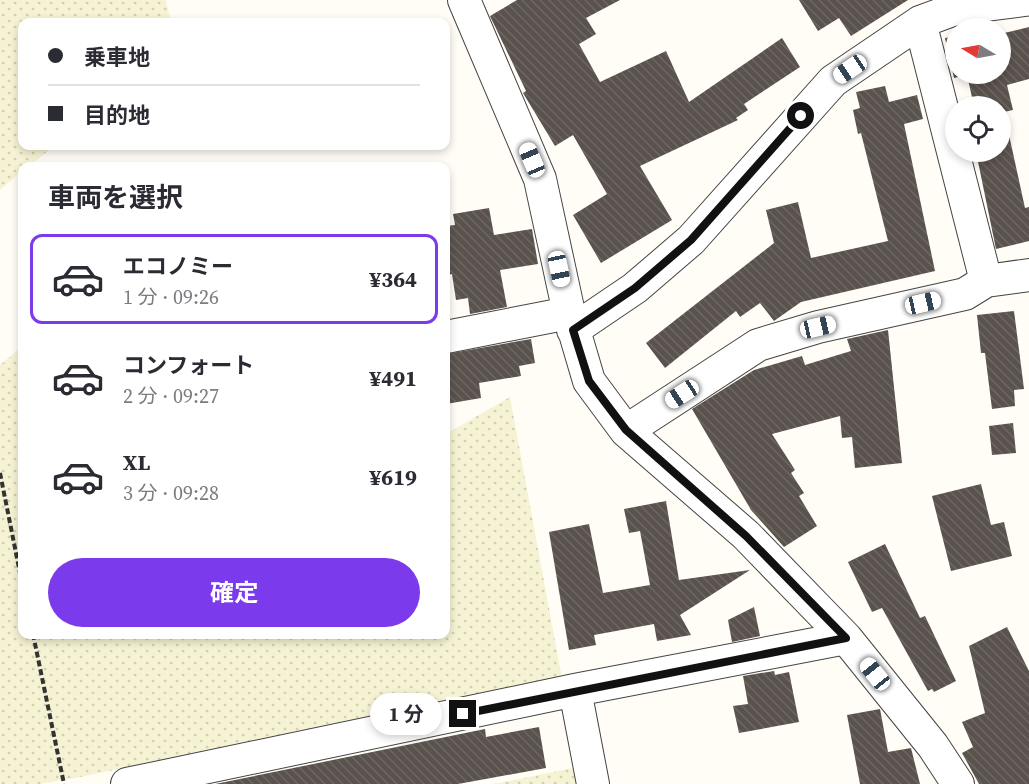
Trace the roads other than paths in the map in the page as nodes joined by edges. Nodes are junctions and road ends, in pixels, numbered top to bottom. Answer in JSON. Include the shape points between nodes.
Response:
{"nodes":[{"id":1,"x":465,"y":0,"type":"edge"},
{"id":2,"x":1025,"y":0,"type":"edge"},
{"id":3,"x":920,"y":22,"type":"junction"},
{"id":4,"x":1029,"y":275,"type":"edge"},
{"id":5,"x":986,"y":281,"type":"junction"},
{"id":6,"x":571,"y":322,"type":"junction"},
{"id":7,"x":450,"y":337,"type":"edge"},
{"id":8,"x":626,"y":430,"type":"junction"},
{"id":9,"x":846,"y":638,"type":"junction"},
{"id":10,"x":574,"y":690,"type":"junction"},
{"id":11,"x":127,"y":784,"type":"edge"},
{"id":12,"x":593,"y":784,"type":"edge"},
{"id":13,"x":958,"y":784,"type":"edge"}],
"edges":[{"from":1,"to":6,"type":"street","via":[[540,180]]},
{"from":2,"to":3,"type":"street","via":[[955,9]]},
{"from":3,"to":5,"type":"street"},
{"from":3,"to":6,"type":"street","via":[[833,81],[691,240],[635,288]]},
{"from":4,"to":5,"type":"street"},
{"from":5,"to":8,"type":"street","via":[[965,294],[818,327],[758,345]]},
{"from":6,"to":7,"type":"street"},
{"from":6,"to":8,"type":"street","via":[[589,381]]},
{"from":8,"to":9,"type":"street","via":[[746,536]]},
{"from":9,"to":10,"type":"street"},
{"from":9,"to":13,"type":"street","via":[[933,746]]},
{"from":10,"to":11,"type":"street"},
{"from":10,"to":12,"type":"street"}]}
